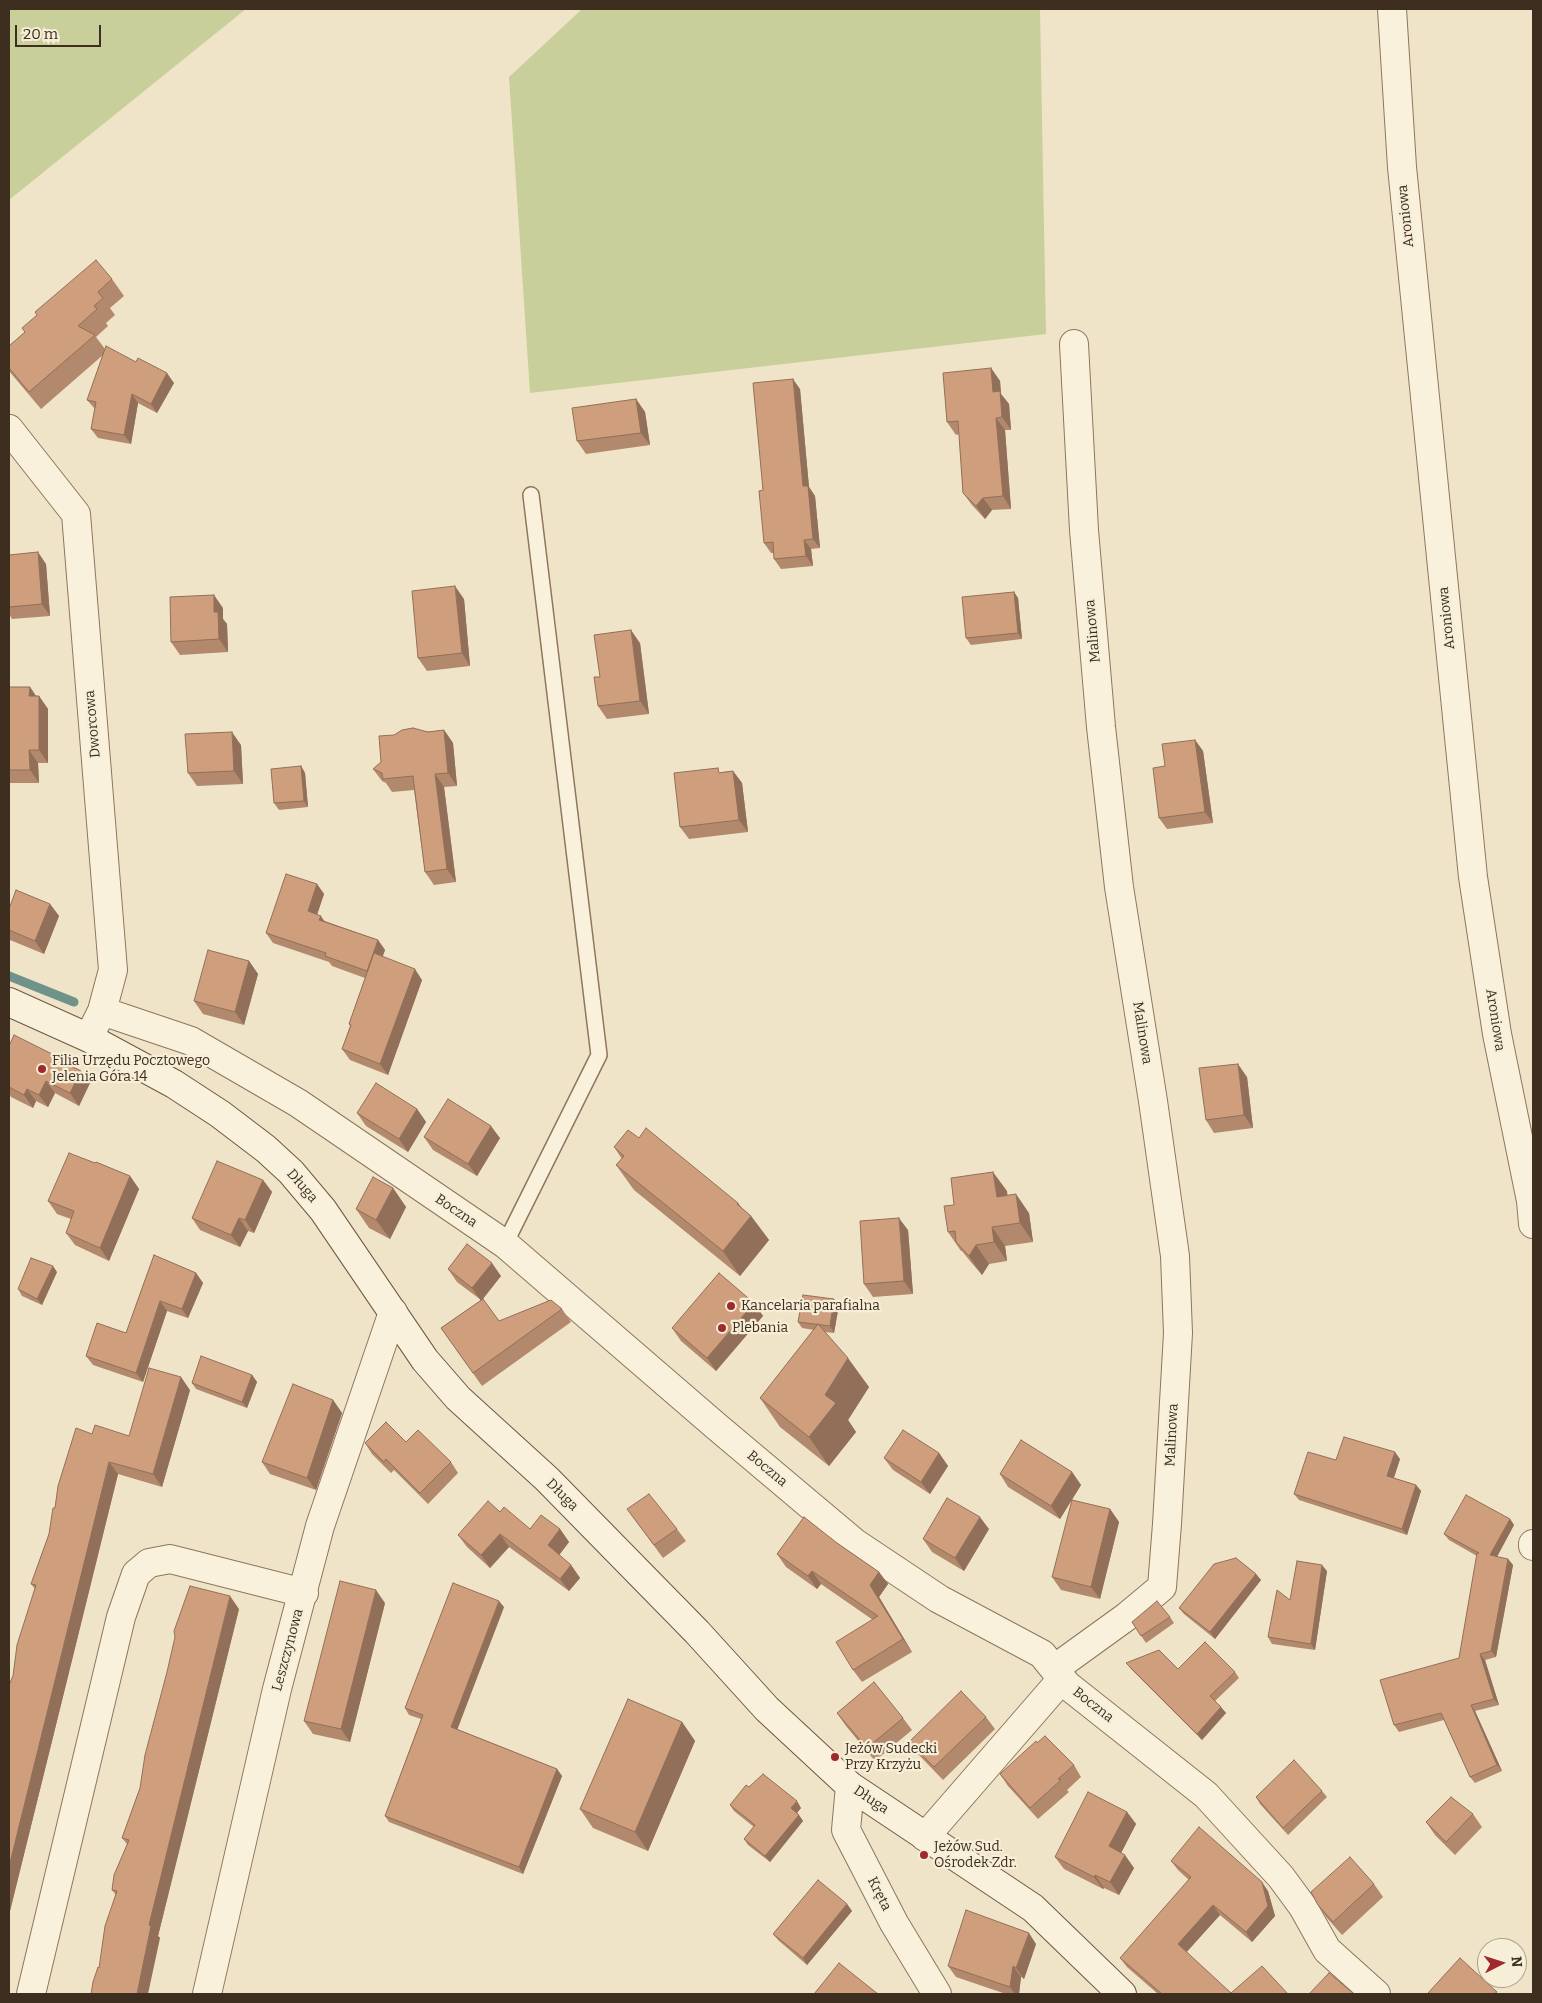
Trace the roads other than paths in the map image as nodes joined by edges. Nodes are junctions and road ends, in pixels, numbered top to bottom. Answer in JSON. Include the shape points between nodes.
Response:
{"nodes":[{"id":1,"x":1392,"y":9,"type":"edge"},
{"id":2,"x":1074,"y":344,"type":"dead end"},
{"id":3,"x":9,"y":429,"type":"edge"},
{"id":4,"x":531,"y":495,"type":"dead end"},
{"id":5,"x":9,"y":1002,"type":"edge"},
{"id":6,"x":102,"y":1011,"type":"junction"},
{"id":7,"x":89,"y":1038,"type":"junction"},
{"id":8,"x":1533,"y":1224,"type":"edge"},
{"id":9,"x":505,"y":1244,"type":"junction"},
{"id":10,"x":393,"y":1312,"type":"junction"},
{"id":11,"x":304,"y":1593,"type":"junction"},
{"id":12,"x":1058,"y":1674,"type":"junction"},
{"id":13,"x":850,"y":1786,"type":"junction"},
{"id":14,"x":925,"y":1836,"type":"junction"},
{"id":15,"x":31,"y":1994,"type":"edge"},
{"id":16,"x":207,"y":1994,"type":"edge"},
{"id":17,"x":938,"y":1994,"type":"edge"},
{"id":18,"x":1122,"y":1994,"type":"edge"},
{"id":19,"x":1376,"y":1994,"type":"edge"}],
"edges":[{"from":1,"to":8,"type":"street","name":"Aroniowa","via":[[1402,167],[1473,877],[1497,1034]]},
{"from":2,"to":12,"type":"street","name":"Malinowa","via":[[1084,530],[1101,727],[1119,887],[1175,1256],[1178,1333],[1162,1587]]},
{"from":3,"to":6,"type":"street","name":"Dworcowa","via":[[76,514],[113,970]]},
{"from":4,"to":9,"type":"lane","via":[[599,1055]]},
{"from":5,"to":7,"type":"street","name":"Długa"},
{"from":6,"to":7,"type":"street","name":"Dworcowa"},
{"from":6,"to":9,"type":"street","name":"Boczna","via":[[191,1041],[298,1103]]},
{"from":7,"to":10,"type":"street","name":"Długa","via":[[174,1084],[266,1149],[291,1172],[323,1210]]},
{"from":9,"to":12,"type":"street","name":"Boczna","via":[[855,1543],[939,1599],[1042,1654]]},
{"from":10,"to":11,"type":"street","name":"Leszczynowa","via":[[327,1502]]},
{"from":10,"to":13,"type":"street","name":"Długa","via":[[425,1360],[458,1398],[547,1480],[767,1708]]},
{"from":11,"to":15,"type":"street","via":[[170,1559],[149,1563],[136,1574],[121,1616]]},
{"from":11,"to":16,"type":"street","name":"Leszczynowa","via":[[277,1689]]},
{"from":12,"to":14,"type":"street","name":"Malinowa","via":[[1016,1733]]},
{"from":12,"to":19,"type":"street","name":"Boczna","via":[[1067,1685],[1206,1795],[1281,1877],[1303,1907],[1327,1950]]},
{"from":13,"to":14,"type":"street","name":"Długa"},
{"from":13,"to":17,"type":"street","name":"Kręta","via":[[846,1830],[894,1923]]},
{"from":14,"to":18,"type":"street","name":"Długa","via":[[1033,1908]]}]}
